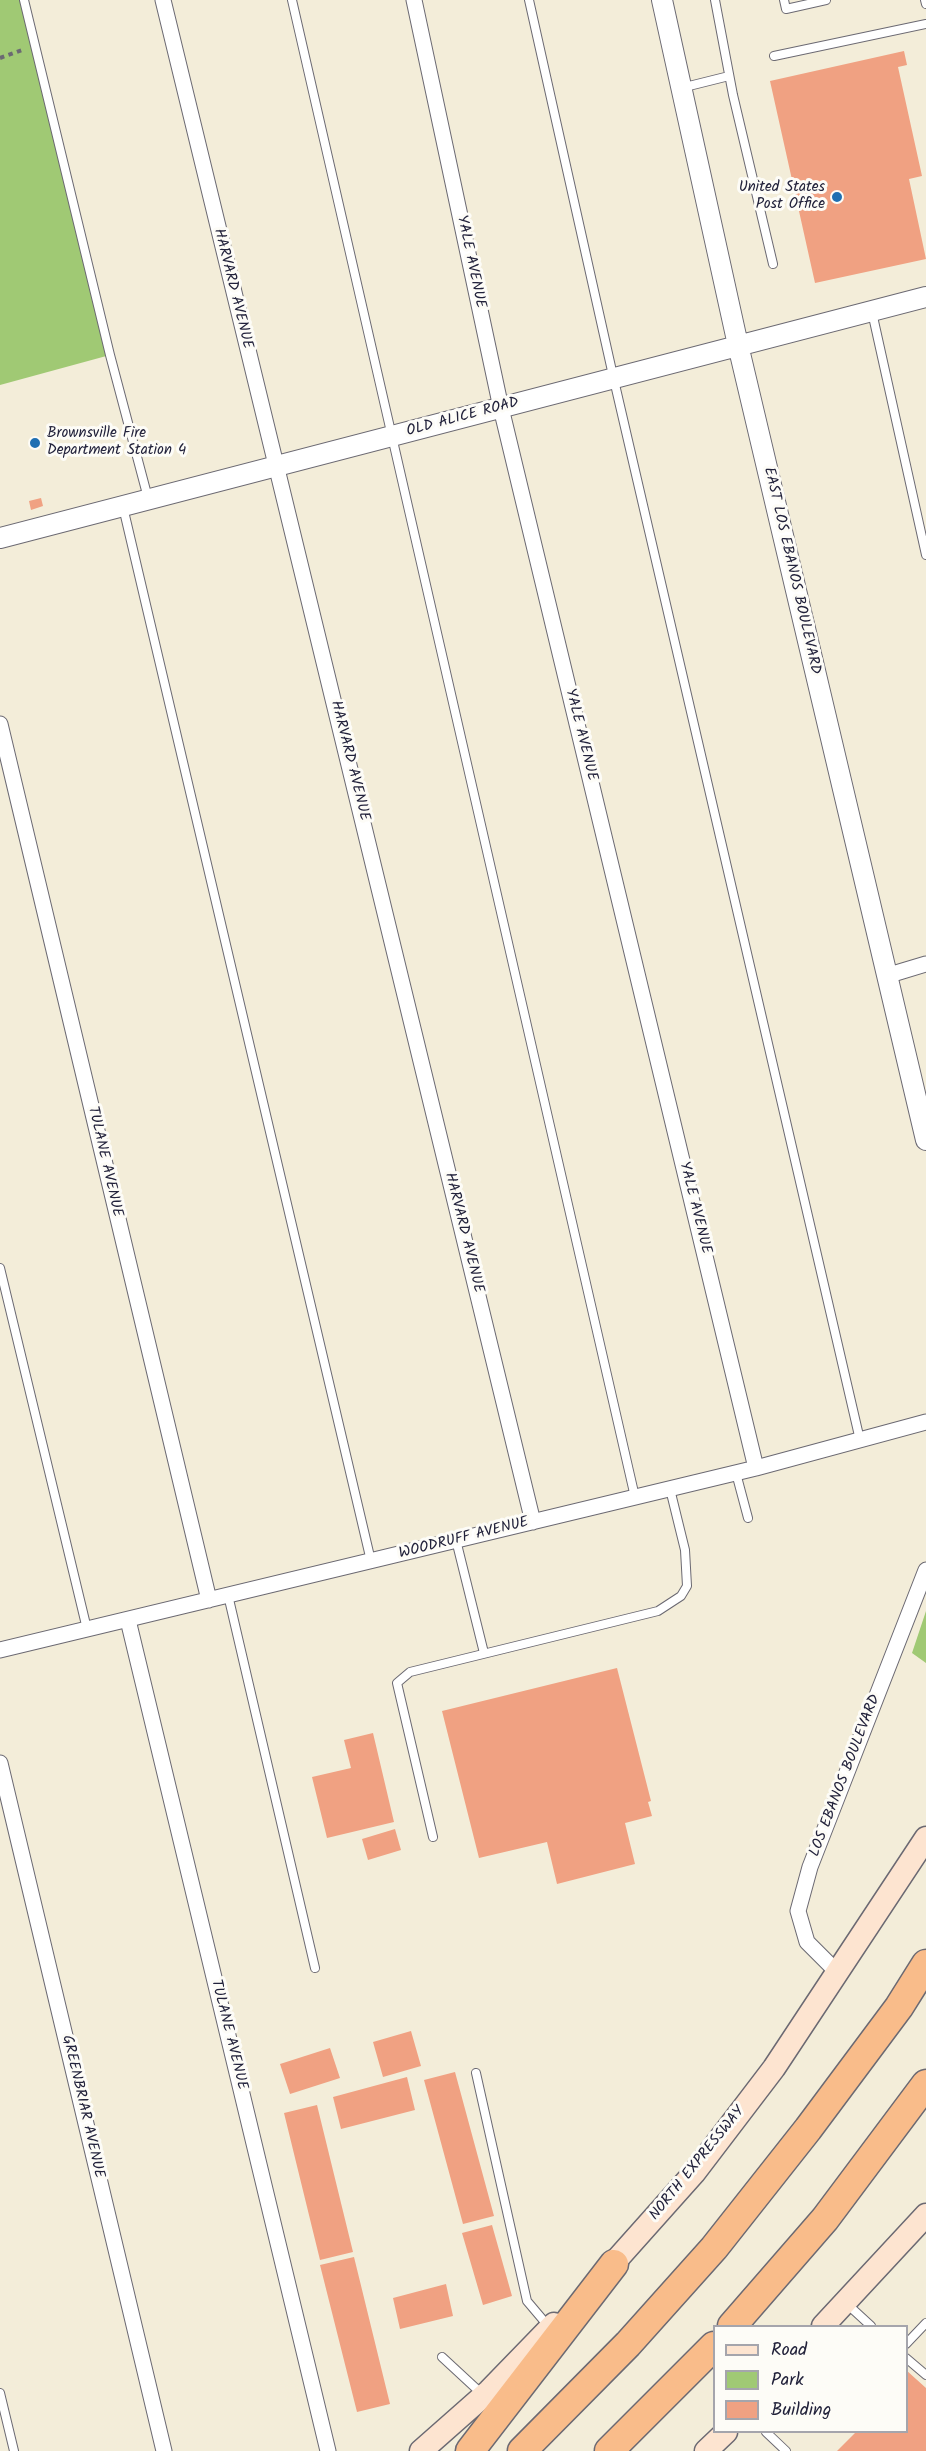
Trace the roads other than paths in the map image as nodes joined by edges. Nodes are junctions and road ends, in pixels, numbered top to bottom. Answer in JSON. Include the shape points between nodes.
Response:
{"nodes":[{"id":1,"x":24,"y":0,"type":"edge"},
{"id":2,"x":162,"y":0,"type":"edge"},
{"id":3,"x":292,"y":0,"type":"edge"},
{"id":4,"x":414,"y":0,"type":"edge"},
{"id":5,"x":529,"y":0,"type":"edge"},
{"id":6,"x":662,"y":0,"type":"edge"},
{"id":7,"x":715,"y":0,"type":"edge"},
{"id":8,"x":784,"y":0,"type":"edge"},
{"id":9,"x":826,"y":0,"type":"edge"},
{"id":10,"x":926,"y":24,"type":"edge"},
{"id":11,"x":774,"y":56,"type":"dead end"},
{"id":12,"x":729,"y":76,"type":"junction"},
{"id":13,"x":681,"y":88,"type":"junction"},
{"id":14,"x":773,"y":264,"type":"dead end"},
{"id":15,"x":926,"y":297,"type":"edge"},
{"id":16,"x":872,"y":311,"type":"junction"},
{"id":17,"x":738,"y":345,"type":"junction"},
{"id":18,"x":614,"y":380,"type":"junction"},
{"id":19,"x":501,"y":408,"type":"junction"},
{"id":20,"x":392,"y":436,"type":"junction"},
{"id":21,"x":277,"y":465,"type":"junction"},
{"id":22,"x":148,"y":498,"type":"junction"},
{"id":23,"x":123,"y":505,"type":"junction"},
{"id":24,"x":0,"y":538,"type":"edge"},
{"id":25,"x":926,"y":555,"type":"edge"},
{"id":26,"x":0,"y":724,"type":"edge"},
{"id":27,"x":926,"y":964,"type":"edge"},
{"id":28,"x":886,"y":976,"type":"junction"},
{"id":29,"x":926,"y":1140,"type":"edge"},
{"id":30,"x":0,"y":1268,"type":"edge"},
{"id":31,"x":926,"y":1422,"type":"edge"},
{"id":32,"x":860,"y":1440,"type":"junction"},
{"id":33,"x":756,"y":1468,"type":"junction"},
{"id":34,"x":736,"y":1473,"type":"junction"},
{"id":35,"x":670,"y":1489,"type":"junction"},
{"id":36,"x":635,"y":1497,"type":"junction"},
{"id":37,"x":748,"y":1518,"type":"dead end"},
{"id":38,"x":533,"y":1522,"type":"junction"},
{"id":39,"x":456,"y":1540,"type":"junction"},
{"id":40,"x":371,"y":1561,"type":"junction"},
{"id":41,"x":926,"y":1570,"type":"edge"},
{"id":42,"x":228,"y":1595,"type":"junction"},
{"id":43,"x":209,"y":1600,"type":"junction"},
{"id":44,"x":128,"y":1620,"type":"junction"},
{"id":45,"x":87,"y":1629,"type":"junction"},
{"id":46,"x":0,"y":1650,"type":"edge"},
{"id":47,"x":484,"y":1653,"type":"junction"},
{"id":48,"x":0,"y":1763,"type":"edge"},
{"id":49,"x":434,"y":1838,"type":"dead end"},
{"id":50,"x":926,"y":1838,"type":"edge"},
{"id":51,"x":926,"y":1964,"type":"edge"},
{"id":52,"x":315,"y":1968,"type":"dead end"},
{"id":53,"x":839,"y":1974,"type":"junction"},
{"id":54,"x":476,"y":2073,"type":"dead end"},
{"id":55,"x":926,"y":2084,"type":"edge"},
{"id":56,"x":926,"y":2215,"type":"edge"},
{"id":57,"x":614,"y":2264,"type":"junction"},
{"id":58,"x":845,"y":2302,"type":"junction"},
{"id":59,"x":926,"y":2323,"type":"edge"},
{"id":60,"x":733,"y":2325,"type":"edge"},
{"id":61,"x":824,"y":2325,"type":"edge"},
{"id":62,"x":870,"y":2325,"type":"edge"},
{"id":63,"x":550,"y":2328,"type":"junction"},
{"id":64,"x":908,"y":2342,"type":"edge"},
{"id":65,"x":713,"y":2347,"type":"edge"},
{"id":66,"x":442,"y":2357,"type":"dead end"},
{"id":67,"x":908,"y":2360,"type":"edge"},
{"id":68,"x":926,"y":2375,"type":"edge"},
{"id":69,"x":0,"y":2393,"type":"edge"},
{"id":70,"x":483,"y":2395,"type":"junction"},
{"id":71,"x":725,"y":2433,"type":"edge"},
{"id":72,"x":767,"y":2433,"type":"edge"},
{"id":73,"x":14,"y":2451,"type":"edge"},
{"id":74,"x":164,"y":2451,"type":"edge"},
{"id":75,"x":328,"y":2451,"type":"edge"},
{"id":76,"x":421,"y":2451,"type":"edge"},
{"id":77,"x":470,"y":2451,"type":"edge"},
{"id":78,"x":522,"y":2451,"type":"edge"},
{"id":79,"x":609,"y":2451,"type":"edge"},
{"id":80,"x":706,"y":2451,"type":"edge"},
{"id":81,"x":786,"y":2451,"type":"edge"}],
"edges":[{"from":1,"to":22,"type":"lane"},
{"from":2,"to":21,"type":"street","name":"HARVARD AVENUE"},
{"from":3,"to":20,"type":"lane"},
{"from":4,"to":19,"type":"street","name":"YALE AVENUE"},
{"from":5,"to":18,"type":"lane"},
{"from":6,"to":13,"type":"street","name":"EAST LOS EBANOS BOULEVARD"},
{"from":7,"to":12,"type":"lane"},
{"from":8,"to":9,"type":"lane","via":[[786,9]]},
{"from":10,"to":11,"type":"lane"},
{"from":12,"to":13,"type":"lane"},
{"from":12,"to":14,"type":"lane"},
{"from":13,"to":17,"type":"street","name":"EAST LOS EBANOS BOULEVARD"},
{"from":15,"to":16,"type":"street","name":"OLD ALICE ROAD"},
{"from":16,"to":17,"type":"street","name":"OLD ALICE ROAD"},
{"from":16,"to":25,"type":"lane"},
{"from":17,"to":18,"type":"street","name":"OLD ALICE ROAD"},
{"from":17,"to":28,"type":"street","name":"EAST LOS EBANOS BOULEVARD"},
{"from":18,"to":19,"type":"street","name":"OLD ALICE ROAD"},
{"from":18,"to":32,"type":"lane"},
{"from":19,"to":20,"type":"street","name":"OLD ALICE ROAD"},
{"from":19,"to":33,"type":"street","name":"YALE AVENUE"},
{"from":20,"to":21,"type":"street","name":"OLD ALICE ROAD"},
{"from":20,"to":36,"type":"lane"},
{"from":21,"to":22,"type":"street","name":"OLD ALICE ROAD"},
{"from":21,"to":38,"type":"street","name":"HARVARD AVENUE"},
{"from":22,"to":23,"type":"street","name":"OLD ALICE ROAD"},
{"from":23,"to":24,"type":"street","name":"OLD ALICE ROAD"},
{"from":23,"to":40,"type":"lane"},
{"from":26,"to":43,"type":"street","name":"TULANE AVENUE"},
{"from":27,"to":28,"type":"street"},
{"from":28,"to":29,"type":"street","name":"EAST LOS EBANOS BOULEVARD"},
{"from":30,"to":45,"type":"lane"},
{"from":31,"to":32,"type":"street","name":"WOODRUFF AVENUE"},
{"from":32,"to":33,"type":"street","name":"WOODRUFF AVENUE"},
{"from":33,"to":34,"type":"street","name":"WOODRUFF AVENUE"},
{"from":34,"to":35,"type":"street","name":"WOODRUFF AVENUE"},
{"from":34,"to":37,"type":"lane"},
{"from":35,"to":36,"type":"street","name":"WOODRUFF AVENUE"},
{"from":35,"to":47,"type":"lane","via":[[685,1550],[687,1586],[681,1596],[658,1611]]},
{"from":36,"to":38,"type":"street","name":"WOODRUFF AVENUE"},
{"from":38,"to":39,"type":"street","name":"WOODRUFF AVENUE"},
{"from":39,"to":40,"type":"street","name":"WOODRUFF AVENUE"},
{"from":39,"to":47,"type":"lane"},
{"from":40,"to":42,"type":"street","name":"WOODRUFF AVENUE"},
{"from":41,"to":53,"type":"street","name":"LOS EBANOS BOULEVARD","via":[[810,1867],[798,1911],[807,1942]]},
{"from":42,"to":43,"type":"street","name":"WOODRUFF AVENUE"},
{"from":42,"to":52,"type":"lane"},
{"from":43,"to":44,"type":"street","name":"WOODRUFF AVENUE"},
{"from":44,"to":45,"type":"street","name":"WOODRUFF AVENUE"},
{"from":44,"to":75,"type":"street","name":"TULANE AVENUE"},
{"from":45,"to":46,"type":"street","name":"WOODRUFF AVENUE"},
{"from":47,"to":49,"type":"lane","via":[[410,1672],[397,1683]]},
{"from":48,"to":74,"type":"street","name":"GREENBRIAR AVENUE"},
{"from":50,"to":53,"type":"main road","name":"NORTH EXPRESSWAY"},
{"from":51,"to":78,"type":"highway","via":[[808,2129],[714,2248],[628,2344]]},
{"from":53,"to":57,"type":"main road","name":"NORTH EXPRESSWAY","via":[[708,2156]]},
{"from":54,"to":63,"type":"lane","via":[[527,2301]]},
{"from":55,"to":60,"type":"highway","via":[[825,2219]]},
{"from":56,"to":58,"type":"main road"},
{"from":57,"to":63,"type":"main road","name":"NORTH EXPRESSWAY"},
{"from":57,"to":77,"type":"highway"},
{"from":58,"to":61,"type":"main road"},
{"from":58,"to":62,"type":"lane"},
{"from":59,"to":64,"type":"lane"},
{"from":63,"to":70,"type":"main road","name":"NORTH EXPRESSWAY"},
{"from":65,"to":79,"type":"highway"},
{"from":66,"to":70,"type":"lane"},
{"from":67,"to":68,"type":"lane"},
{"from":69,"to":73,"type":"lane"},
{"from":70,"to":76,"type":"main road","name":"NORTH EXPRESSWAY"},
{"from":71,"to":80,"type":"main road"},
{"from":72,"to":81,"type":"lane"}]}
